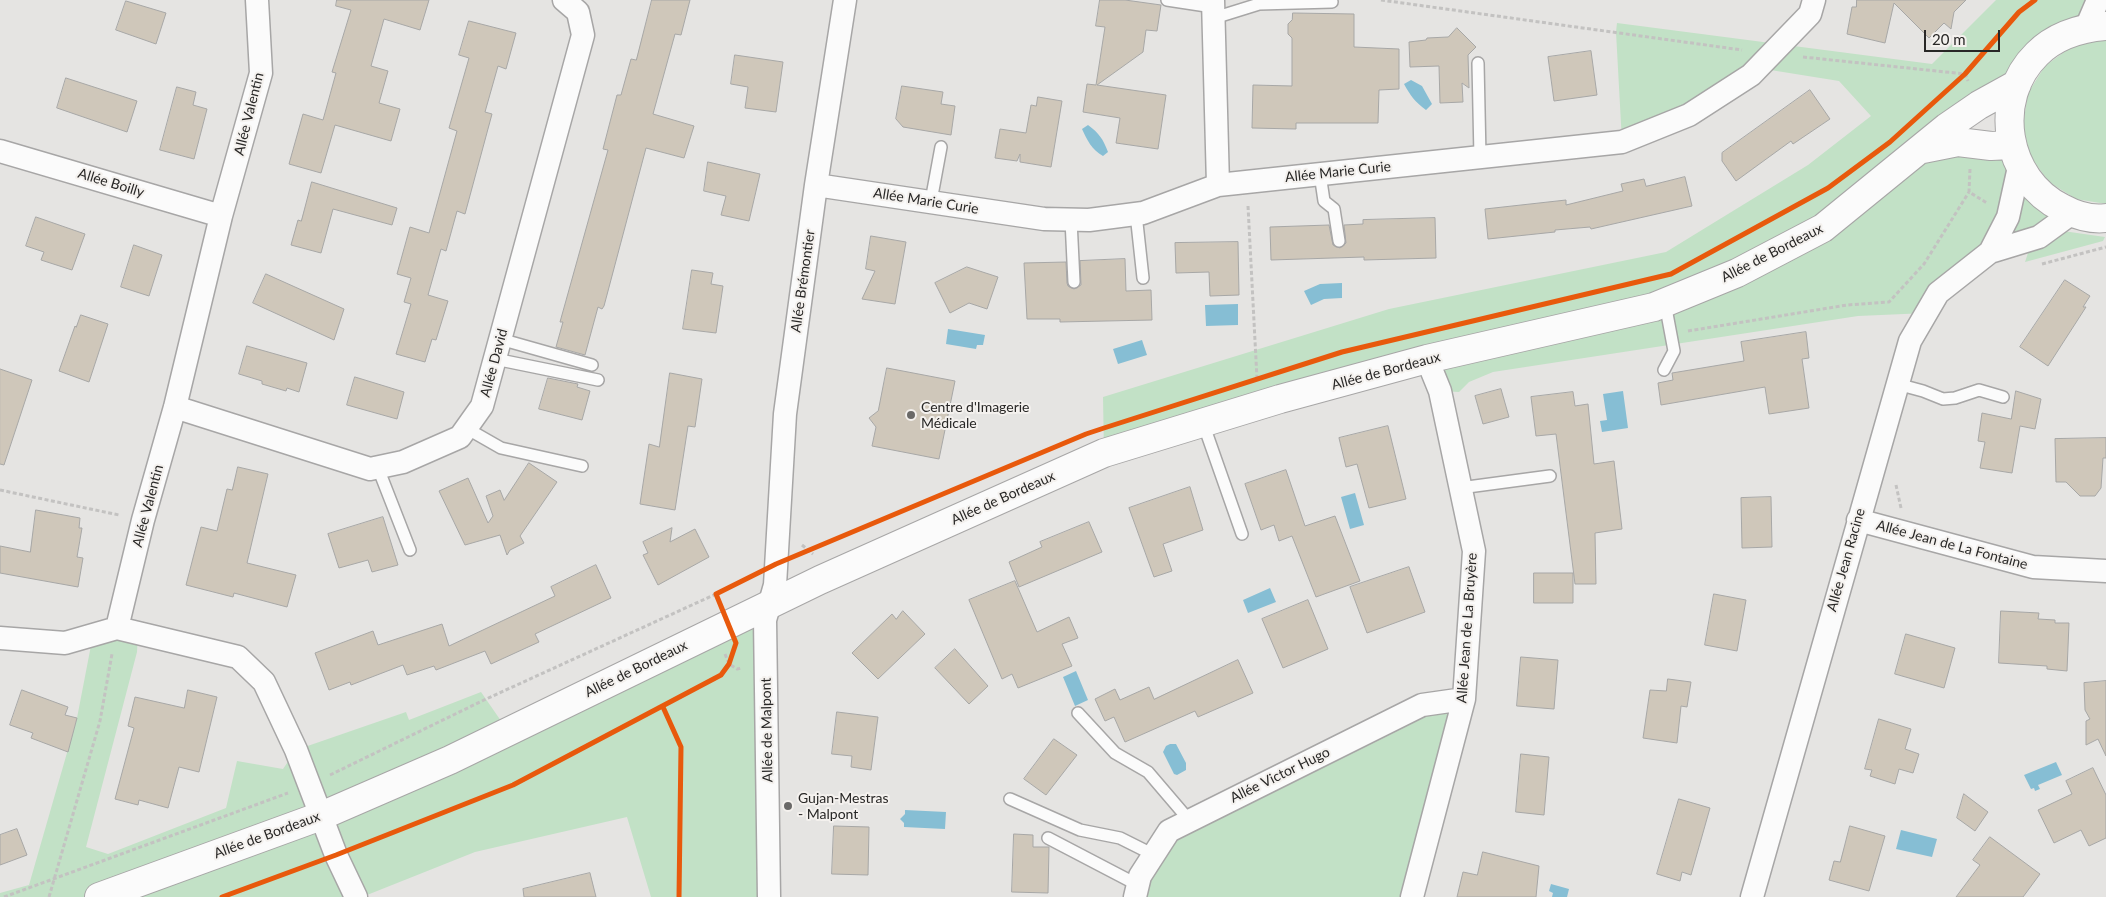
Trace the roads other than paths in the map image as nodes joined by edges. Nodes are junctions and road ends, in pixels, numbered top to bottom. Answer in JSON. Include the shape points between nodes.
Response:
{"nodes":[{"id":1,"x":257,"y":0,"type":"edge"},
{"id":2,"x":845,"y":0,"type":"edge"},
{"id":3,"x":1167,"y":0,"type":"edge"},
{"id":4,"x":1814,"y":0,"type":"edge"},
{"id":5,"x":2098,"y":0,"type":"edge"},
{"id":6,"x":570,"y":2,"type":"edge"},
{"id":7,"x":1332,"y":2,"type":"dead end"},
{"id":8,"x":1213,"y":8,"type":"edge"},
{"id":9,"x":2096,"y":27,"type":"edge"},
{"id":10,"x":1478,"y":63,"type":"dead end"},
{"id":11,"x":2016,"y":84,"type":"junction"},
{"id":12,"x":941,"y":146,"type":"dead end"},
{"id":13,"x":1916,"y":150,"type":"junction"},
{"id":14,"x":0,"y":151,"type":"edge"},
{"id":15,"x":2015,"y":156,"type":"junction"},
{"id":16,"x":1480,"y":157,"type":"junction"},
{"id":17,"x":1320,"y":174,"type":"junction"},
{"id":18,"x":816,"y":185,"type":"junction"},
{"id":19,"x":1218,"y":185,"type":"junction"},
{"id":20,"x":931,"y":202,"type":"junction"},
{"id":21,"x":2072,"y":213,"type":"junction"},
{"id":22,"x":1136,"y":214,"type":"junction"},
{"id":23,"x":221,"y":216,"type":"junction"},
{"id":24,"x":2106,"y":218,"type":"edge"},
{"id":25,"x":1071,"y":220,"type":"junction"},
{"id":26,"x":1338,"y":242,"type":"dead end"},
{"id":27,"x":1990,"y":252,"type":"junction"},
{"id":28,"x":1143,"y":278,"type":"dead end"},
{"id":29,"x":1074,"y":282,"type":"dead end"},
{"id":30,"x":1665,"y":303,"type":"junction"},
{"id":31,"x":498,"y":349,"type":"junction"},
{"id":32,"x":1427,"y":359,"type":"junction"},
{"id":33,"x":592,"y":365,"type":"dead end"},
{"id":34,"x":1664,"y":370,"type":"dead end"},
{"id":35,"x":598,"y":380,"type":"dead end"},
{"id":36,"x":1897,"y":384,"type":"junction"},
{"id":37,"x":2003,"y":397,"type":"dead end"},
{"id":38,"x":175,"y":407,"type":"junction"},
{"id":39,"x":1203,"y":423,"type":"junction"},
{"id":40,"x":466,"y":428,"type":"junction"},
{"id":41,"x":582,"y":466,"type":"dead end"},
{"id":42,"x":378,"y":468,"type":"junction"},
{"id":43,"x":1550,"y":476,"type":"dead end"},
{"id":44,"x":1460,"y":488,"type":"junction"},
{"id":45,"x":1858,"y":520,"type":"junction"},
{"id":46,"x":1242,"y":534,"type":"dead end"},
{"id":47,"x":410,"y":550,"type":"dead end"},
{"id":48,"x":776,"y":564,"type":"joint"},
{"id":49,"x":2106,"y":570,"type":"edge"},
{"id":50,"x":770,"y":605,"type":"junction"},
{"id":51,"x":117,"y":628,"type":"junction"},
{"id":52,"x":0,"y":638,"type":"edge"},
{"id":53,"x":1464,"y":699,"type":"junction"},
{"id":54,"x":1078,"y":713,"type":"dead end"},
{"id":55,"x":1010,"y":799,"type":"dead end"},
{"id":56,"x":321,"y":816,"type":"junction"},
{"id":57,"x":1189,"y":820,"type":"junction"},
{"id":58,"x":1048,"y":838,"type":"dead end"},
{"id":59,"x":1152,"y":854,"type":"junction"},
{"id":60,"x":1137,"y":891,"type":"edge"},
{"id":61,"x":99,"y":897,"type":"edge"},
{"id":62,"x":356,"y":897,"type":"edge"},
{"id":63,"x":769,"y":897,"type":"edge"},
{"id":64,"x":1412,"y":897,"type":"edge"},
{"id":65,"x":1752,"y":897,"type":"edge"}],
"edges":[{"from":1,"to":23,"type":"street","name":"Allée Valentin","via":[[261,73]]},
{"from":2,"to":18,"type":"street","name":"Allée Brémontier"},
{"from":3,"to":8,"type":"lane"},
{"from":4,"to":16,"type":"street","name":"Allée Marie Curie","via":[[1810,14],[1751,75],[1689,115],[1622,142]]},
{"from":5,"to":9,"type":"street"},
{"from":6,"to":31,"type":"street","name":"Allée David","via":[[578,12],[583,35]]},
{"from":7,"to":8,"type":"lane"},
{"from":8,"to":19,"type":"street"},
{"from":9,"to":11,"type":"main road","via":[[2056,39],[2038,53]]},
{"from":10,"to":16,"type":"lane"},
{"from":11,"to":13,"type":"main road","name":"Allée de Bordeaux","via":[[1979,105]]},
{"from":11,"to":15,"type":"main road","via":[[2009,114]]},
{"from":12,"to":20,"type":"lane"},
{"from":13,"to":15,"type":"main road","name":"Allée de Bordeaux","via":[[1958,142],[1991,146]]},
{"from":13,"to":30,"type":"main road","name":"Allée de Bordeaux","via":[[1822,228],[1737,273]]},
{"from":14,"to":23,"type":"street","name":"Allée Boilly"},
{"from":15,"to":21,"type":"main road","via":[[2037,191]]},
{"from":15,"to":27,"type":"street","name":"Allée Jean Racine","via":[[2008,217]]},
{"from":16,"to":17,"type":"street","name":"Allée Marie Curie"},
{"from":17,"to":19,"type":"street","name":"Allée Marie Curie"},
{"from":17,"to":26,"type":"lane","via":[[1324,201],[1334,209]]},
{"from":18,"to":20,"type":"street","name":"Allée Marie Curie"},
{"from":18,"to":48,"type":"street","name":"Allée Brémontier","via":[[784,414]]},
{"from":19,"to":22,"type":"street","name":"Allée Marie Curie"},
{"from":20,"to":25,"type":"street","name":"Allée Marie Curie"},
{"from":21,"to":24,"type":"main road"},
{"from":21,"to":27,"type":"street","name":"Allée Jean Racine","via":[[2039,237]]},
{"from":22,"to":25,"type":"street","name":"Allée Marie Curie"},
{"from":22,"to":28,"type":"lane"},
{"from":23,"to":38,"type":"street","name":"Allée Valentin"},
{"from":25,"to":29,"type":"lane"},
{"from":27,"to":36,"type":"street","name":"Allée Jean Racine","via":[[1938,293],[1910,341]]},
{"from":30,"to":32,"type":"main road","name":"Allée de Bordeaux"},
{"from":30,"to":34,"type":"lane","via":[[1674,351]]},
{"from":31,"to":33,"type":"lane"},
{"from":31,"to":35,"type":"lane"},
{"from":31,"to":40,"type":"street","name":"Allée David","via":[[482,406]]},
{"from":32,"to":39,"type":"main road","name":"Allée de Bordeaux","via":[[1253,394]]},
{"from":32,"to":44,"type":"street","name":"Allée Jean de La Bruyère","via":[[1440,391]]},
{"from":36,"to":37,"type":"lane","via":[[1943,399],[1979,390]]},
{"from":36,"to":45,"type":"street","name":"Allée Jean Racine"},
{"from":38,"to":42,"type":"street","name":"Allée David","via":[[370,469]]},
{"from":38,"to":51,"type":"street","name":"Allée Valentin"},
{"from":39,"to":46,"type":"lane"},
{"from":39,"to":50,"type":"main road","name":"Allée de Bordeaux","via":[[1104,453]]},
{"from":40,"to":41,"type":"lane","via":[[502,448]]},
{"from":40,"to":42,"type":"street","name":"Allée David","via":[[460,437],[403,462]]},
{"from":42,"to":47,"type":"lane"},
{"from":43,"to":44,"type":"lane"},
{"from":44,"to":53,"type":"street","name":"Allée Jean de La Bruyère","via":[[1474,551]]},
{"from":45,"to":49,"type":"street","name":"Allée Jean de La Fontaine","via":[[2033,567]]},
{"from":45,"to":65,"type":"street","name":"Allée Jean Racine"},
{"from":48,"to":50,"type":"street","name":"Allée de Malpont"},
{"from":50,"to":56,"type":"main road","name":"Allée de Bordeaux","via":[[450,760]]},
{"from":50,"to":63,"type":"street","name":"Allée de Malpont","via":[[765,620]]},
{"from":51,"to":52,"type":"street","via":[[65,643]]},
{"from":51,"to":56,"type":"street","via":[[238,657],[264,682],[296,750]]},
{"from":53,"to":57,"type":"street","name":"Allée Victor Hugo","via":[[1422,705]]},
{"from":53,"to":64,"type":"street","name":"Allée Jean de La Bruyère"},
{"from":54,"to":57,"type":"lane","via":[[1115,753],[1148,772]]},
{"from":55,"to":59,"type":"lane","via":[[1080,830],[1120,838]]},
{"from":56,"to":61,"type":"main road","name":"Allée de Bordeaux"},
{"from":56,"to":62,"type":"street"},
{"from":57,"to":59,"type":"street","name":"Allée Victor Hugo","via":[[1168,831]]},
{"from":58,"to":60,"type":"lane"},
{"from":59,"to":60,"type":"street","name":"Allée Victor Hugo","via":[[1140,876]]}]}
